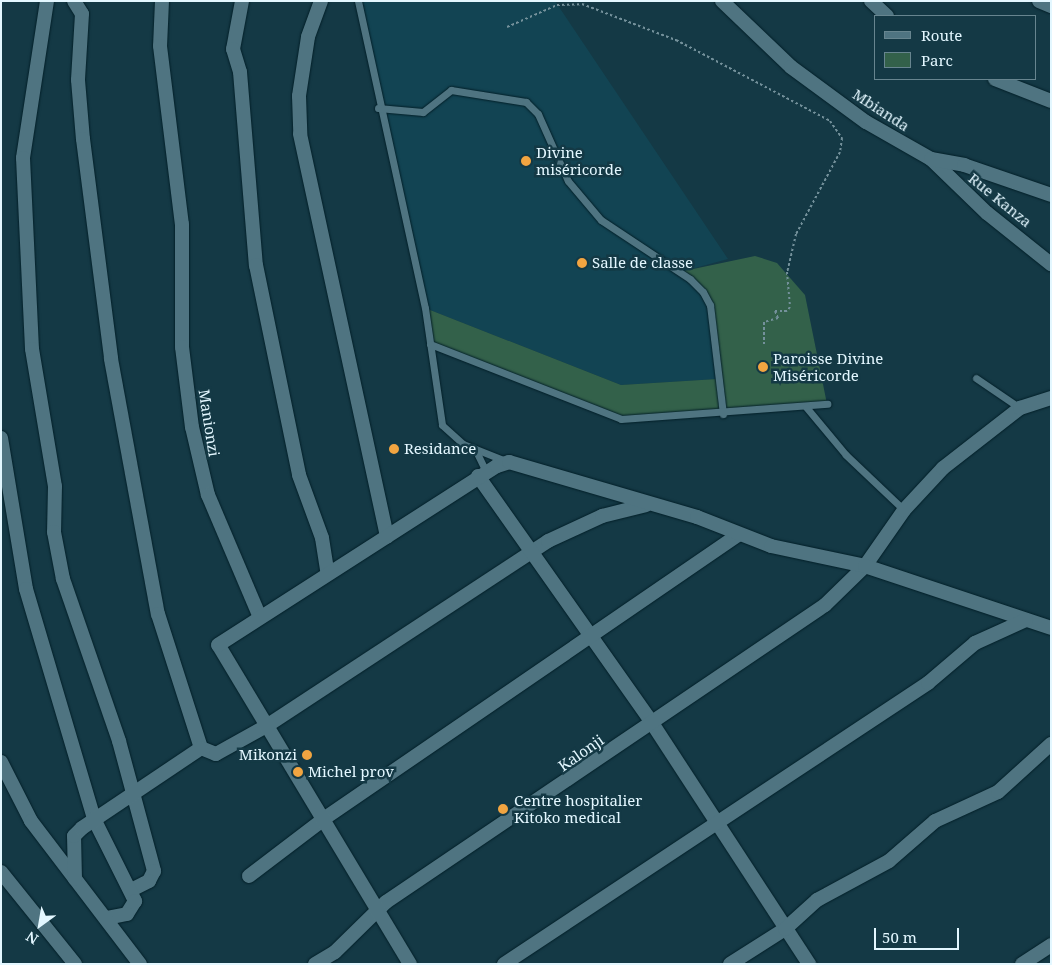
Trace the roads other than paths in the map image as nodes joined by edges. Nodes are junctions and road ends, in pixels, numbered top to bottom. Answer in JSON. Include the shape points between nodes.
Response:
{"nodes":[{"id":1,"x":47,"y":1,"type":"edge"},
{"id":2,"x":74,"y":1,"type":"edge"},
{"id":3,"x":162,"y":1,"type":"edge"},
{"id":4,"x":242,"y":1,"type":"edge"},
{"id":5,"x":321,"y":1,"type":"edge"},
{"id":6,"x":358,"y":1,"type":"edge"},
{"id":7,"x":722,"y":1,"type":"edge"},
{"id":8,"x":871,"y":1,"type":"edge"},
{"id":9,"x":1039,"y":1,"type":"edge"},
{"id":10,"x":1051,"y":6,"type":"edge"},
{"id":11,"x":886,"y":15,"type":"edge"},
{"id":12,"x":998,"y":80,"type":"edge"},
{"id":13,"x":1051,"y":101,"type":"edge"},
{"id":14,"x":378,"y":108,"type":"junction"},
{"id":15,"x":931,"y":159,"type":"junction"},
{"id":16,"x":1051,"y":195,"type":"edge"},
{"id":17,"x":1051,"y":264,"type":"edge"},
{"id":18,"x":430,"y":344,"type":"junction"},
{"id":19,"x":976,"y":378,"type":"dead end"},
{"id":20,"x":1051,"y":398,"type":"edge"},
{"id":21,"x":827,"y":404,"type":"dead end"},
{"id":22,"x":806,"y":408,"type":"junction"},
{"id":23,"x":1020,"y":408,"type":"junction"},
{"id":24,"x":723,"y":414,"type":"junction"},
{"id":25,"x":1,"y":438,"type":"edge"},
{"id":26,"x":475,"y":449,"type":"junction"},
{"id":27,"x":510,"y":462,"type":"junction"},
{"id":28,"x":482,"y":474,"type":"junction"},
{"id":29,"x":646,"y":505,"type":"junction"},
{"id":30,"x":904,"y":510,"type":"junction"},
{"id":31,"x":738,"y":535,"type":"junction"},
{"id":32,"x":387,"y":537,"type":"junction"},
{"id":33,"x":532,"y":549,"type":"junction"},
{"id":34,"x":865,"y":566,"type":"junction"},
{"id":35,"x":328,"y":574,"type":"junction"},
{"id":36,"x":259,"y":616,"type":"junction"},
{"id":37,"x":1026,"y":620,"type":"junction"},
{"id":38,"x":1051,"y":628,"type":"edge"},
{"id":39,"x":592,"y":637,"type":"junction"},
{"id":40,"x":652,"y":723,"type":"junction"},
{"id":41,"x":268,"y":725,"type":"junction"},
{"id":42,"x":1051,"y":744,"type":"edge"},
{"id":43,"x":201,"y":748,"type":"junction"},
{"id":44,"x":1,"y":762,"type":"edge"},
{"id":45,"x":132,"y":793,"type":"junction"},
{"id":46,"x":325,"y":818,"type":"junction"},
{"id":47,"x":94,"y":819,"type":"junction"},
{"id":48,"x":714,"y":824,"type":"junction"},
{"id":49,"x":1,"y":872,"type":"edge"},
{"id":50,"x":249,"y":876,"type":"dead end"},
{"id":51,"x":75,"y":879,"type":"junction"},
{"id":52,"x":131,"y":890,"type":"junction"},
{"id":53,"x":377,"y":912,"type":"junction"},
{"id":54,"x":107,"y":918,"type":"junction"},
{"id":55,"x":785,"y":929,"type":"junction"},
{"id":56,"x":1051,"y":945,"type":"edge"},
{"id":57,"x":74,"y":964,"type":"edge"},
{"id":58,"x":140,"y":964,"type":"edge"},
{"id":59,"x":315,"y":964,"type":"edge"},
{"id":60,"x":410,"y":964,"type":"edge"},
{"id":61,"x":504,"y":964,"type":"edge"},
{"id":62,"x":730,"y":964,"type":"edge"},
{"id":63,"x":810,"y":964,"type":"edge"},
{"id":64,"x":1022,"y":964,"type":"edge"}],
"edges":[{"from":1,"to":45,"type":"street","via":[[23,158],[32,349],[55,486],[54,532],[63,579]]},
{"from":2,"to":43,"type":"street","via":[[82,14],[78,80],[111,359],[158,614]]},
{"from":3,"to":36,"type":"street","name":"Manionzi","via":[[160,46],[182,224],[182,347],[198,460]]},
{"from":4,"to":35,"type":"street","via":[[233,49],[240,72],[256,264],[299,475],[322,538]]},
{"from":5,"to":32,"type":"street","via":[[308,36],[299,96],[300,134]]},
{"from":6,"to":14,"type":"lane"},
{"from":7,"to":15,"type":"street","name":"Mbianda","via":[[791,67],[866,122]]},
{"from":8,"to":11,"type":"street"},
{"from":9,"to":10,"type":"street"},
{"from":12,"to":13,"type":"street"},
{"from":14,"to":18,"type":"lane"},
{"from":14,"to":24,"type":"lane","via":[[423,112],[451,90],[526,102],[568,181],[600,220],[690,279],[703,292],[710,305]]},
{"from":15,"to":16,"type":"street","name":"Mbianda"},
{"from":15,"to":17,"type":"street","name":"Rue Kanza","via":[[987,214]]},
{"from":18,"to":24,"type":"lane","via":[[621,420]]},
{"from":18,"to":26,"type":"lane","via":[[442,425]]},
{"from":19,"to":23,"type":"lane"},
{"from":20,"to":23,"type":"street"},
{"from":21,"to":22,"type":"lane"},
{"from":22,"to":24,"type":"lane"},
{"from":22,"to":30,"type":"lane"},
{"from":23,"to":30,"type":"street","name":"Kalonji","via":[[943,468]]},
{"from":25,"to":47,"type":"street","via":[[21,571]]},
{"from":26,"to":27,"type":"lane"},
{"from":26,"to":28,"type":"lane"},
{"from":27,"to":28,"type":"street"},
{"from":27,"to":29,"type":"street"},
{"from":28,"to":32,"type":"street"},
{"from":28,"to":33,"type":"street"},
{"from":29,"to":31,"type":"street","via":[[697,517]]},
{"from":29,"to":33,"type":"street","via":[[602,516]]},
{"from":30,"to":34,"type":"street","name":"Kalonji"},
{"from":31,"to":34,"type":"street"},
{"from":31,"to":39,"type":"street"},
{"from":32,"to":35,"type":"street"},
{"from":33,"to":39,"type":"street"},
{"from":33,"to":41,"type":"street"},
{"from":34,"to":37,"type":"street"},
{"from":34,"to":40,"type":"street","name":"Kalonji","via":[[825,605]]},
{"from":35,"to":36,"type":"street"},
{"from":36,"to":41,"type":"street","via":[[224,639],[218,650]]},
{"from":37,"to":38,"type":"street"},
{"from":37,"to":48,"type":"street","via":[[975,643],[928,683]]},
{"from":39,"to":40,"type":"street"},
{"from":39,"to":46,"type":"street"},
{"from":40,"to":48,"type":"street"},
{"from":40,"to":53,"type":"street","name":"Kalonji"},
{"from":41,"to":43,"type":"street","via":[[216,754]]},
{"from":41,"to":46,"type":"street"},
{"from":42,"to":55,"type":"street","via":[[998,792],[935,821],[889,861],[817,900]]},
{"from":43,"to":45,"type":"street"},
{"from":44,"to":51,"type":"street","via":[[31,821]]},
{"from":45,"to":47,"type":"street"},
{"from":45,"to":52,"type":"street","via":[[154,871],[149,881]]},
{"from":46,"to":50,"type":"street"},
{"from":46,"to":53,"type":"street"},
{"from":47,"to":51,"type":"street","via":[[74,836]]},
{"from":47,"to":52,"type":"street"},
{"from":48,"to":55,"type":"street"},
{"from":48,"to":61,"type":"street"},
{"from":49,"to":57,"type":"street"},
{"from":51,"to":54,"type":"street"},
{"from":52,"to":54,"type":"street","via":[[133,910]]},
{"from":53,"to":59,"type":"street","name":"Kalonji","via":[[334,952]]},
{"from":53,"to":60,"type":"street"},
{"from":54,"to":58,"type":"street"},
{"from":55,"to":62,"type":"street"},
{"from":55,"to":63,"type":"street"},
{"from":56,"to":64,"type":"street"}]}
